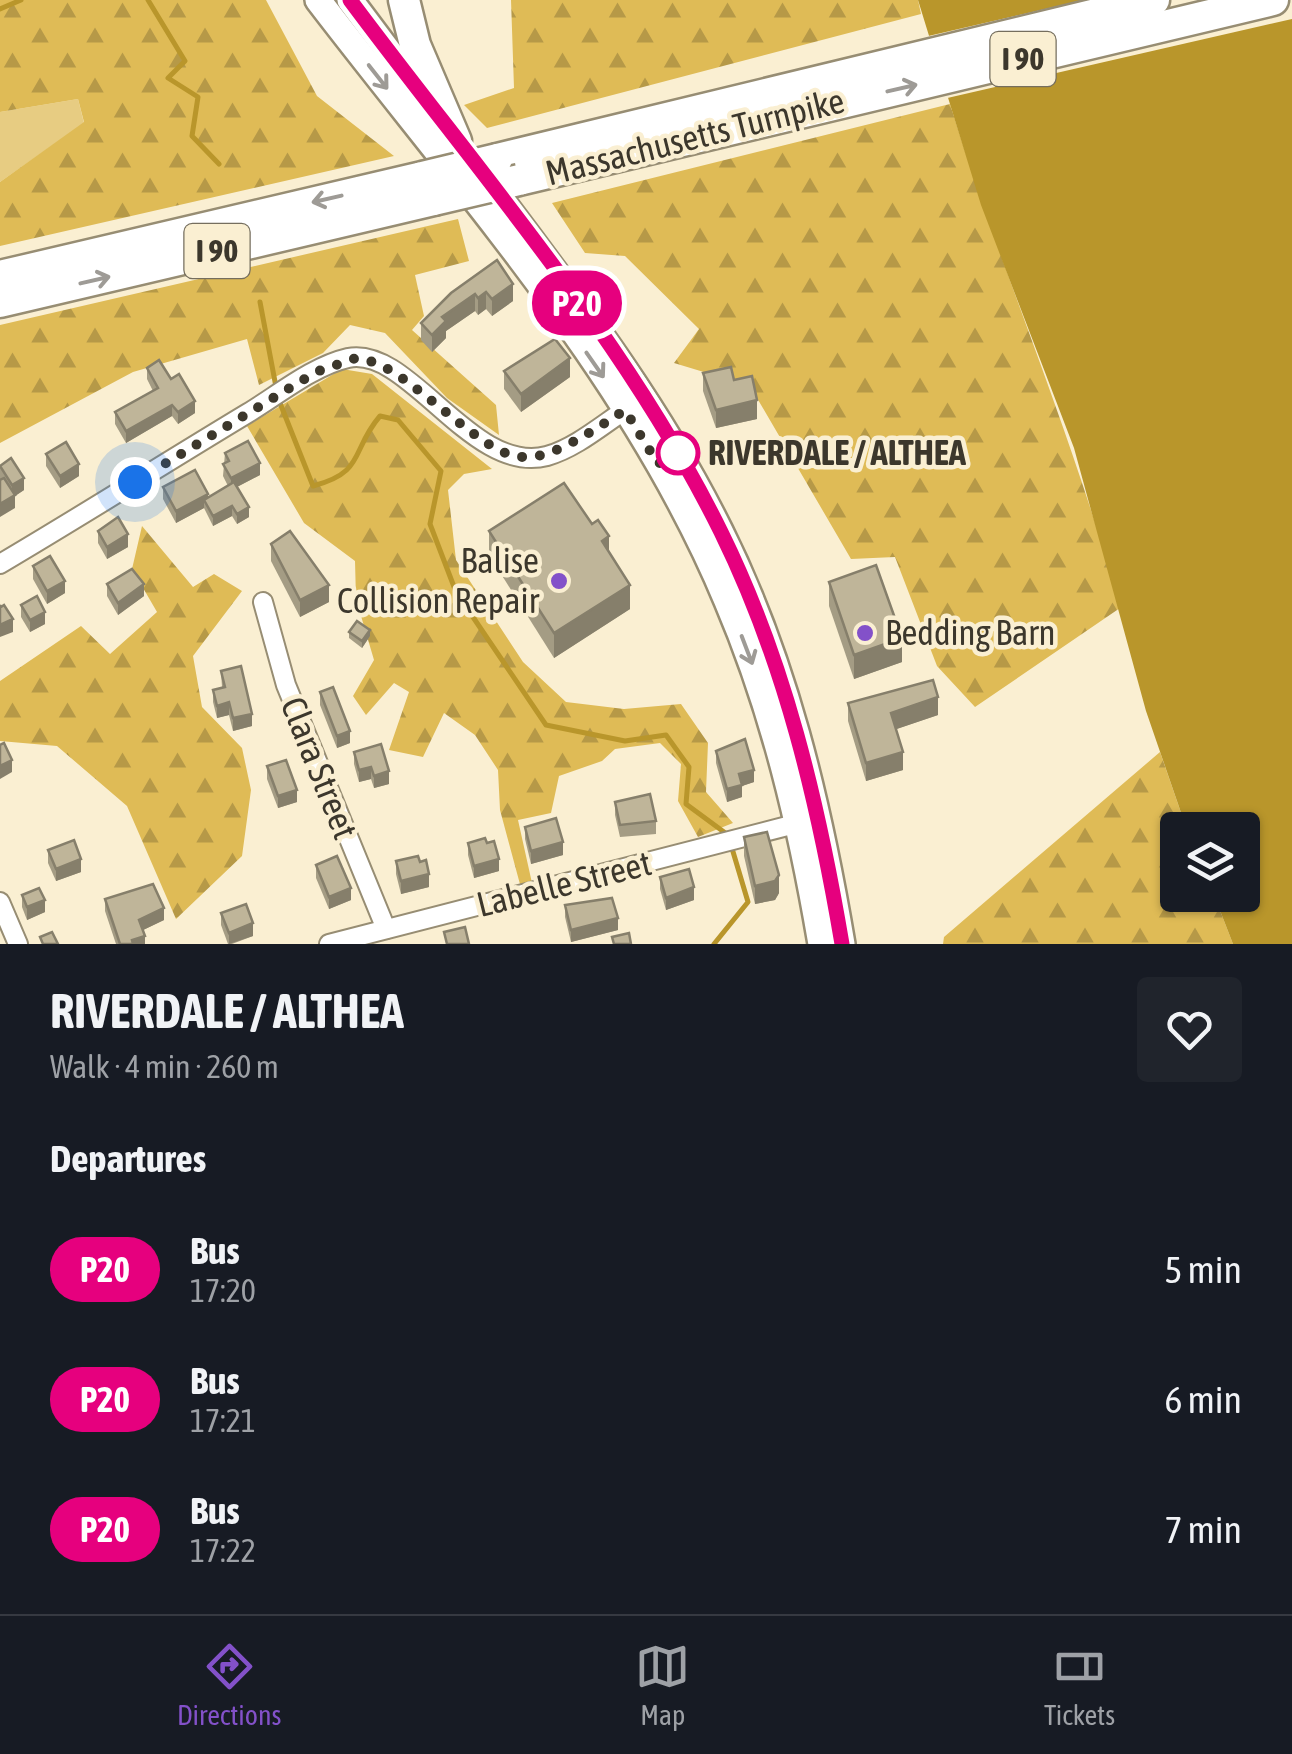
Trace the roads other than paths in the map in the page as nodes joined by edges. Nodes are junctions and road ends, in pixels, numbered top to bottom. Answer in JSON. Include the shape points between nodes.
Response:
{"nodes":[{"id":1,"x":318,"y":0,"type":"edge"},
{"id":2,"x":350,"y":0,"type":"edge"},
{"id":3,"x":404,"y":0,"type":"edge"},
{"id":4,"x":1154,"y":0,"type":"edge"},
{"id":5,"x":1272,"y":0,"type":"edge"},
{"id":6,"x":770,"y":105,"type":"junction"},
{"id":7,"x":456,"y":142,"type":"junction"},
{"id":8,"x":428,"y":188,"type":"junction"},
{"id":9,"x":0,"y":276,"type":"edge"},
{"id":10,"x":0,"y":302,"type":"edge"},
{"id":11,"x":625,"y":410,"type":"junction"},
{"id":12,"x":0,"y":564,"type":"edge"},
{"id":13,"x":263,"y":602,"type":"dead end"},
{"id":14,"x":799,"y":823,"type":"junction"},
{"id":15,"x":0,"y":902,"type":"edge"},
{"id":16,"x":386,"y":929,"type":"junction"},
{"id":17,"x":18,"y":944,"type":"edge"},
{"id":18,"x":328,"y":944,"type":"edge"},
{"id":19,"x":820,"y":944,"type":"edge"},
{"id":20,"x":842,"y":944,"type":"edge"}],
"edges":[{"from":1,"to":11,"type":"main road","one_way":true},
{"from":2,"to":7,"type":"main road"},
{"from":3,"to":7,"type":"highway","via":[[415,46]]},
{"from":4,"to":6,"type":"highway","name":"Massachusetts Turnpike","number":"I 90"},
{"from":6,"to":5,"type":"highway","name":"Massachusetts Turnpike","number":"I 90","one_way":true},
{"from":6,"to":8,"type":"highway","name":"Massachusetts Turnpike","number":"I 90","bridge":true},
{"from":7,"to":20,"type":"main road","via":[[628,374],[720,530],[796,728]]},
{"from":8,"to":9,"type":"highway","name":"Massachusetts Turnpike","number":"I 90","one_way":true},
{"from":10,"to":8,"type":"highway","name":"Massachusetts Turnpike","number":"I 90","one_way":true},
{"from":11,"to":12,"type":"street","via":[[560,451],[521,458],[495,448],[402,378],[365,359],[334,363]]},
{"from":11,"to":14,"type":"main road","one_way":true,"via":[[727,599]]},
{"from":13,"to":16,"type":"street","name":"Clara Street","via":[[286,685]]},
{"from":14,"to":16,"type":"street","name":"Labelle Street"},
{"from":14,"to":19,"type":"main road"},
{"from":15,"to":17,"type":"street"},
{"from":16,"to":18,"type":"street","name":"Labelle Street"}]}
